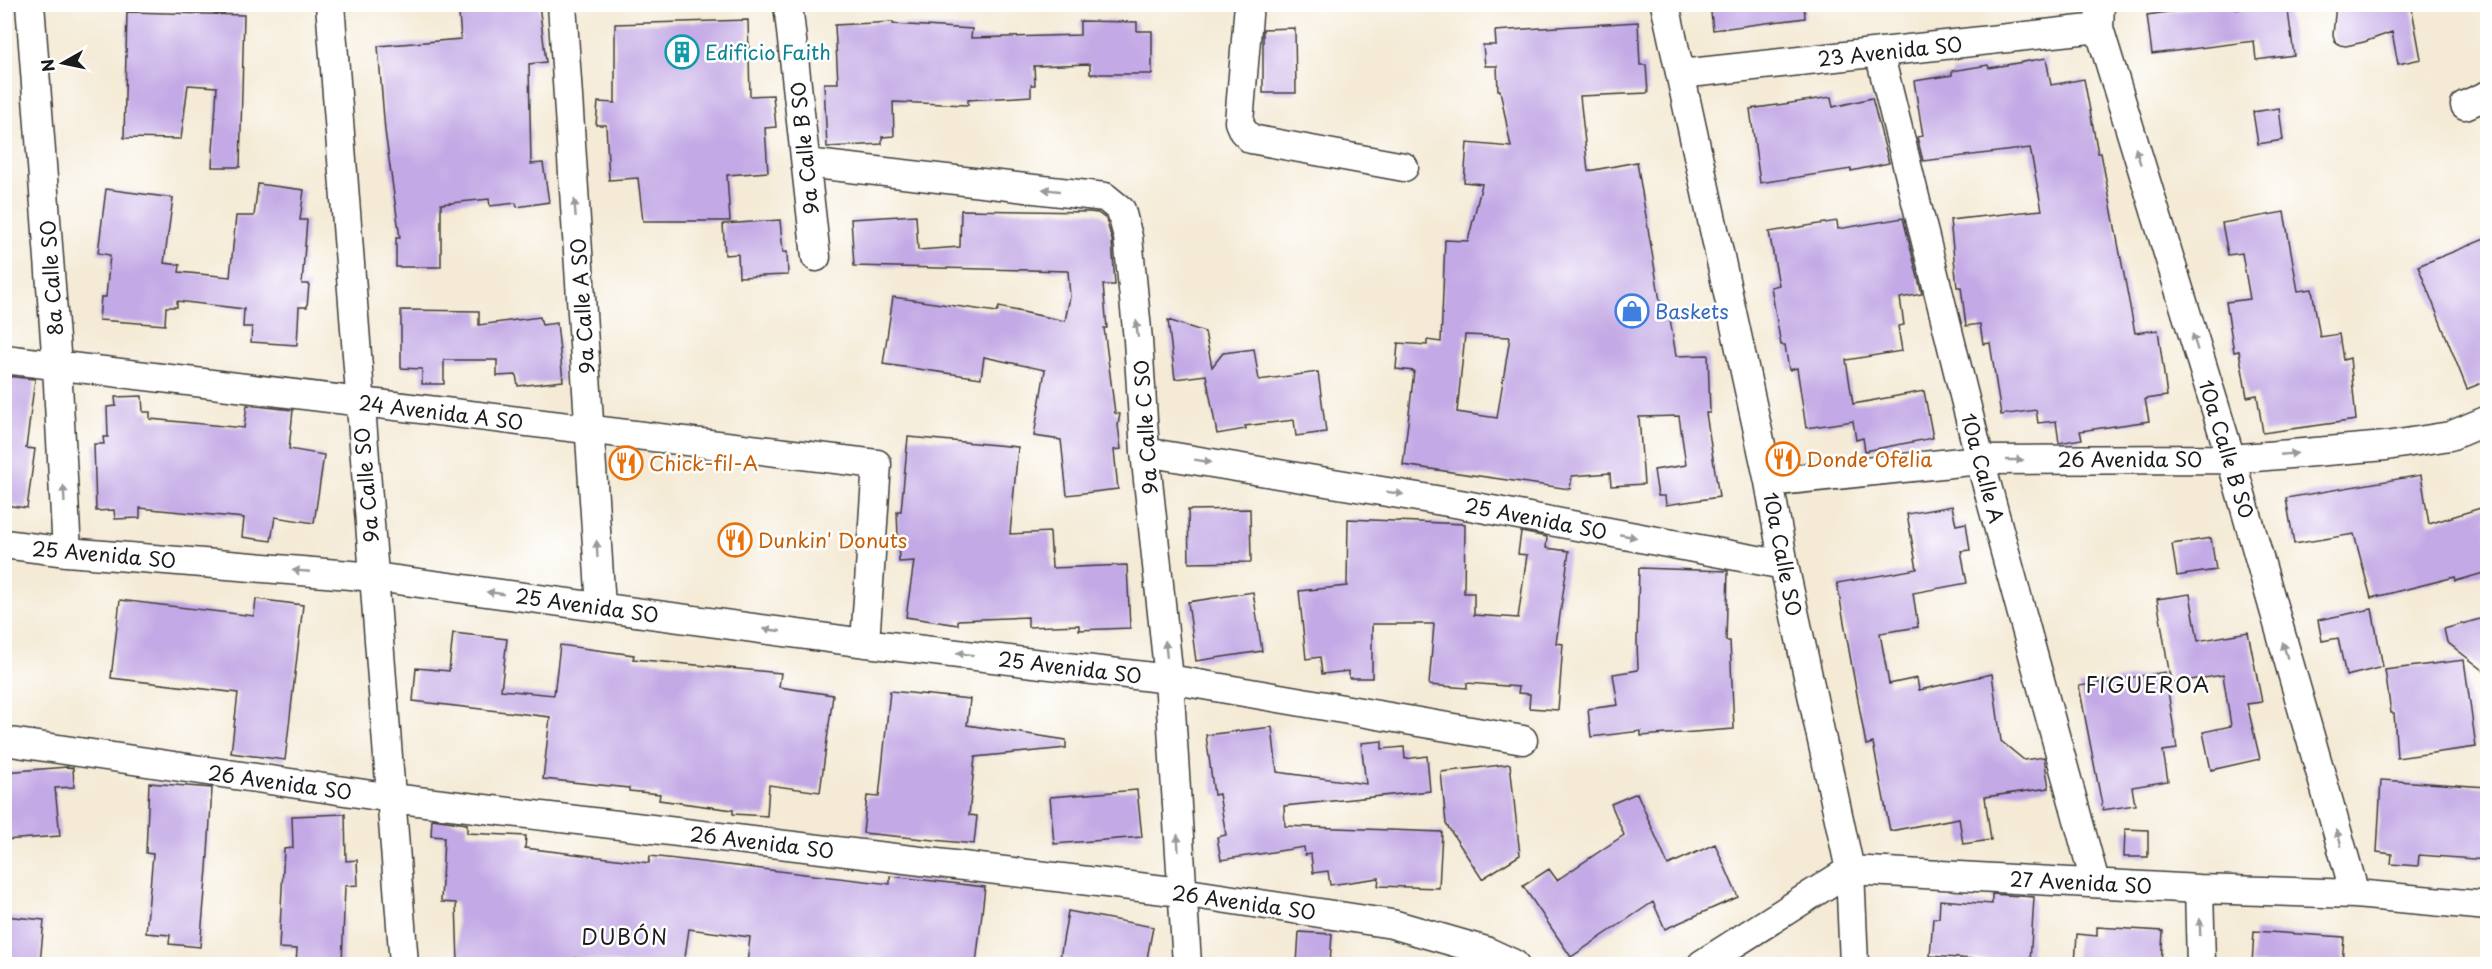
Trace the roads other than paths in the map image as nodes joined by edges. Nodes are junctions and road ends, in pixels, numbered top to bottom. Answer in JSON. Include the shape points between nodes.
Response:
{"nodes":[{"id":1,"x":30,"y":4,"type":"edge"},
{"id":2,"x":330,"y":4,"type":"edge"},
{"id":3,"x":562,"y":4,"type":"edge"},
{"id":4,"x":788,"y":4,"type":"edge"},
{"id":5,"x":1248,"y":4,"type":"edge"},
{"id":6,"x":1665,"y":4,"type":"edge"},
{"id":7,"x":2100,"y":16,"type":"edge"},
{"id":8,"x":1879,"y":52,"type":"junction"},
{"id":9,"x":1681,"y":74,"type":"junction"},
{"id":10,"x":806,"y":163,"type":"junction"},
{"id":11,"x":1404,"y":167,"type":"dead end"},
{"id":12,"x":816,"y":257,"type":"dead end"},
{"id":13,"x":4,"y":359,"type":"edge"},
{"id":14,"x":57,"y":366,"type":"junction"},
{"id":15,"x":358,"y":402,"type":"junction"},
{"id":16,"x":2487,"y":420,"type":"edge"},
{"id":17,"x":590,"y":429,"type":"junction"},
{"id":18,"x":1145,"y":452,"type":"junction"},
{"id":19,"x":2231,"y":459,"type":"junction"},
{"id":20,"x":1980,"y":460,"type":"junction"},
{"id":21,"x":1769,"y":482,"type":"junction"},
{"id":22,"x":4,"y":544,"type":"edge"},
{"id":23,"x":67,"y":552,"type":"junction"},
{"id":24,"x":1784,"y":565,"type":"junction"},
{"id":25,"x":375,"y":577,"type":"junction"},
{"id":26,"x":600,"y":607,"type":"junction"},
{"id":27,"x":866,"y":643,"type":"junction"},
{"id":28,"x":1169,"y":679,"type":"junction"},
{"id":29,"x":1523,"y":740,"type":"dead end"},
{"id":30,"x":4,"y":741,"type":"edge"},
{"id":31,"x":392,"y":798,"type":"junction"},
{"id":32,"x":1850,"y":870,"type":"junction"},
{"id":33,"x":2095,"y":882,"type":"junction"},
{"id":34,"x":2199,"y":889,"type":"junction"},
{"id":35,"x":1181,"y":892,"type":"junction"},
{"id":36,"x":2355,"y":894,"type":"junction"},
{"id":37,"x":2487,"y":906,"type":"edge"},
{"id":38,"x":404,"y":964,"type":"edge"},
{"id":39,"x":1187,"y":964,"type":"edge"},
{"id":40,"x":1514,"y":964,"type":"edge"},
{"id":41,"x":1702,"y":964,"type":"edge"},
{"id":42,"x":1854,"y":964,"type":"edge"},
{"id":43,"x":2201,"y":964,"type":"edge"}],
"edges":[{"from":1,"to":14,"type":"street","name":"8a Calle SO"},
{"from":2,"to":15,"type":"street","name":"9a Calle SO"},
{"from":17,"to":3,"type":"street","name":"9a Calle A SO","one_way":true},
{"from":4,"to":10,"type":"street","name":"9a Calle B SO"},
{"from":5,"to":11,"type":"street","via":[[1239,122],[1243,131],[1251,139]]},
{"from":6,"to":9,"type":"street","name":"10a Calle SO"},
{"from":7,"to":8,"type":"street","name":"23 Avenida SO"},
{"from":19,"to":7,"type":"street","name":"10a Calle B SO","one_way":true},
{"from":8,"to":9,"type":"street","name":"23 Avenida SO"},
{"from":8,"to":20,"type":"street","name":"10a Calle A"},
{"from":9,"to":21,"type":"street","name":"10a Calle SO"},
{"from":10,"to":12,"type":"street","name":"9a Calle B SO"},
{"from":18,"to":10,"type":"street","name":"9a Calle C SO","one_way":true,"via":[[1128,237],[1121,210],[1105,197]]},
{"from":13,"to":14,"type":"street","name":"24 Avenida A SO"},
{"from":14,"to":15,"type":"street","name":"24 Avenida A SO"},
{"from":23,"to":14,"type":"street","name":"8a Calle SO","one_way":true},
{"from":15,"to":17,"type":"street","name":"24 Avenida A SO"},
{"from":15,"to":25,"type":"street","name":"9a Calle SO"},
{"from":19,"to":16,"type":"street","name":"26 Avenida SO","one_way":true,"via":[[2439,438]]},
{"from":26,"to":17,"type":"street","name":"9a Calle A SO","one_way":true},
{"from":17,"to":27,"type":"street","name":"24 Avenida A SO","via":[[877,464]]},
{"from":18,"to":24,"type":"street","name":"25 Avenida SO","one_way":true,"via":[[1460,504]]},
{"from":28,"to":18,"type":"street","name":"9a Calle C SO","one_way":true},
{"from":20,"to":19,"type":"street","name":"26 Avenida SO","one_way":true},
{"from":36,"to":19,"type":"street","name":"10a Calle B SO","one_way":true},
{"from":20,"to":21,"type":"street","name":"26 Avenida SO"},
{"from":20,"to":33,"type":"street","name":"10a Calle A"},
{"from":21,"to":24,"type":"street","name":"10a Calle SO"},
{"from":22,"to":23,"type":"street","name":"25 Avenida SO"},
{"from":25,"to":23,"type":"street","name":"25 Avenida SO","one_way":true},
{"from":24,"to":32,"type":"street","name":"10a Calle SO"},
{"from":26,"to":25,"type":"street","name":"25 Avenida SO","one_way":true},
{"from":25,"to":31,"type":"street","name":"9a Calle SO"},
{"from":27,"to":26,"type":"street","name":"25 Avenida SO","one_way":true},
{"from":28,"to":27,"type":"street","name":"25 Avenida SO","one_way":true},
{"from":28,"to":29,"type":"street","name":"25 Avenida SO"},
{"from":35,"to":28,"type":"street","name":"9a Calle C SO","one_way":true},
{"from":30,"to":31,"type":"street","name":"26 Avenida SO"},
{"from":31,"to":35,"type":"street","name":"26 Avenida SO"},
{"from":31,"to":38,"type":"street","name":"9a Calle SO"},
{"from":32,"to":33,"type":"street","name":"27 Avenida SO"},
{"from":32,"to":41,"type":"street"},
{"from":32,"to":42,"type":"street","name":"10a Calle SO"},
{"from":33,"to":34,"type":"street","name":"27 Avenida SO"},
{"from":34,"to":36,"type":"street","name":"27 Avenida SO"},
{"from":43,"to":34,"type":"street","one_way":true},
{"from":35,"to":39,"type":"street","name":"9a Calle C SO"},
{"from":35,"to":40,"type":"street","name":"26 Avenida SO","via":[[1392,924],[1486,951]]},
{"from":36,"to":37,"type":"street","name":"27 Avenida SO"}]}
